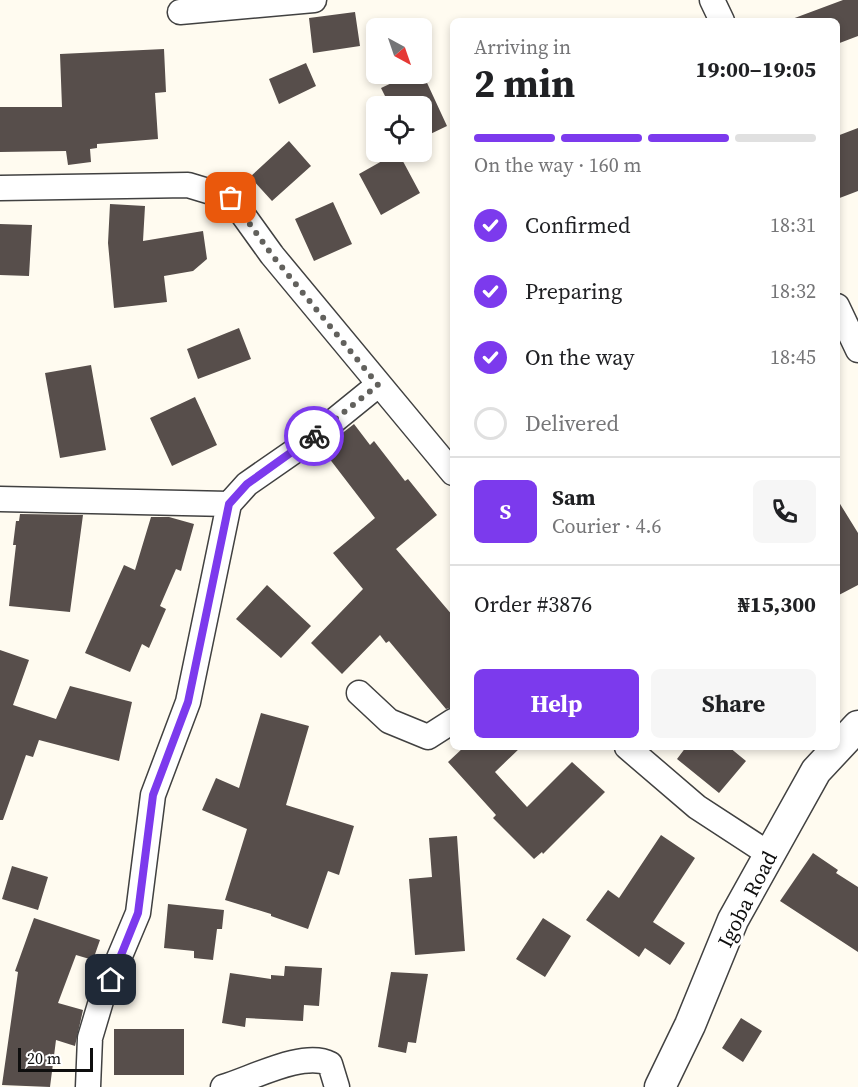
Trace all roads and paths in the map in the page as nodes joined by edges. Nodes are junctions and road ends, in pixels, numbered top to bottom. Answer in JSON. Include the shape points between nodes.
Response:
{"nodes":[{"id":1,"x":314,"y":0,"type":"edge"},
{"id":2,"x":712,"y":0,"type":"edge"},
{"id":3,"x":180,"y":12,"type":"dead end"},
{"id":4,"x":721,"y":18,"type":"edge"},
{"id":5,"x":0,"y":188,"type":"edge"},
{"id":6,"x":840,"y":312,"type":"edge"},
{"id":7,"x":858,"y":350,"type":"edge"},
{"id":8,"x":378,"y":385,"type":"junction"},
{"id":9,"x":450,"y":469,"type":"edge"},
{"id":10,"x":0,"y":499,"type":"edge"},
{"id":11,"x":229,"y":504,"type":"junction"},
{"id":12,"x":359,"y":693,"type":"dead end"},
{"id":13,"x":450,"y":724,"type":"edge"},
{"id":14,"x":858,"y":726,"type":"edge"},
{"id":15,"x":840,"y":745,"type":"edge"},
{"id":16,"x":630,"y":750,"type":"edge"},
{"id":17,"x":836,"y":750,"type":"edge"},
{"id":18,"x":769,"y":854,"type":"junction"},
{"id":19,"x":88,"y":1087,"type":"edge"},
{"id":20,"x":223,"y":1087,"type":"edge"},
{"id":21,"x":337,"y":1087,"type":"edge"},
{"id":22,"x":660,"y":1087,"type":"edge"}],
"edges":[{"from":1,"to":3,"type":"street"},
{"from":2,"to":4,"type":"street"},
{"from":5,"to":8,"type":"street","via":[[188,185],[231,198]]},
{"from":6,"to":7,"type":"street"},
{"from":8,"to":9,"type":"street"},
{"from":8,"to":11,"type":"street","via":[[309,441],[247,484]]},
{"from":10,"to":11,"type":"street"},
{"from":11,"to":19,"type":"street","via":[[188,702],[153,795],[138,913],[90,1038]]},
{"from":12,"to":13,"type":"street","via":[[389,721],[428,737]]},
{"from":14,"to":15,"type":"street","name":"Igoba Road"},
{"from":16,"to":18,"type":"street","via":[[697,807]]},
{"from":17,"to":18,"type":"street","name":"Igoba Road","via":[[816,771]]},
{"from":18,"to":22,"type":"street","name":"Igoba Road","via":[[733,920]]},
{"from":20,"to":21,"type":"street","via":[[294,1063],[320,1059],[330,1064]]}]}
